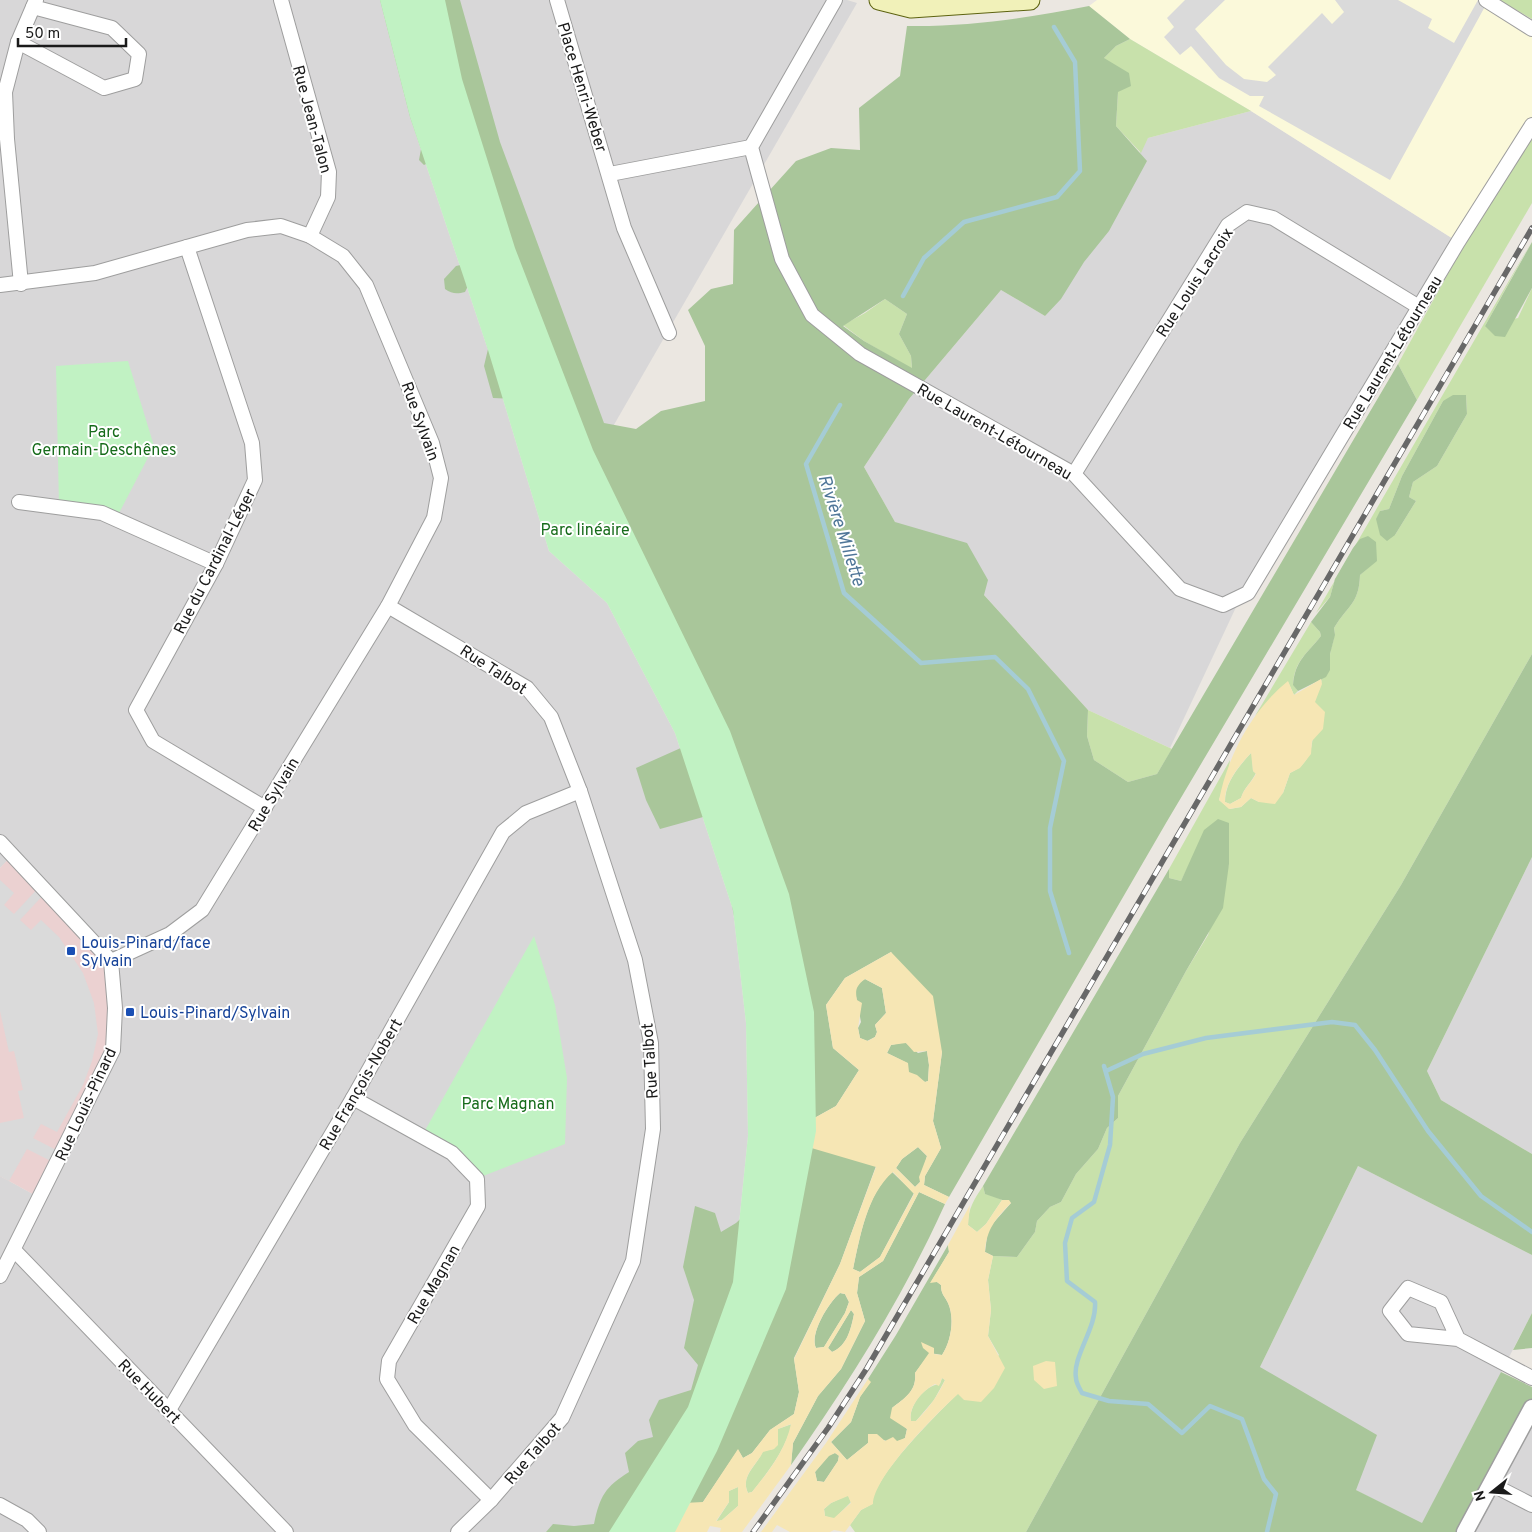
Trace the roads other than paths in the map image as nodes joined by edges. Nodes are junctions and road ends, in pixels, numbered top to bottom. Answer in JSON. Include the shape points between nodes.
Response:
{"nodes":[{"id":1,"x":281,"y":0,"type":"edge"},
{"id":2,"x":557,"y":0,"type":"edge"},
{"id":3,"x":835,"y":0,"type":"edge"},
{"id":4,"x":878,"y":0,"type":"edge"},
{"id":5,"x":1030,"y":0,"type":"edge"},
{"id":6,"x":1486,"y":0,"type":"edge"},
{"id":7,"x":34,"y":3,"type":"edge"},
{"id":8,"x":1532,"y":29,"type":"edge"},
{"id":9,"x":18,"y":42,"type":"junction"},
{"id":10,"x":1532,"y":125,"type":"edge"},
{"id":11,"x":751,"y":147,"type":"junction"},
{"id":12,"x":610,"y":174,"type":"junction"},
{"id":13,"x":310,"y":236,"type":"junction"},
{"id":14,"x":187,"y":247,"type":"junction"},
{"id":15,"x":21,"y":284,"type":"junction"},
{"id":16,"x":0,"y":285,"type":"edge"},
{"id":17,"x":1420,"y":307,"type":"junction"},
{"id":18,"x":669,"y":333,"type":"dead end"},
{"id":19,"x":1074,"y":474,"type":"junction"},
{"id":20,"x":19,"y":502,"type":"dead end"},
{"id":21,"x":216,"y":564,"type":"junction"},
{"id":22,"x":388,"y":606,"type":"junction"},
{"id":23,"x":580,"y":791,"type":"junction"},
{"id":24,"x":265,"y":808,"type":"junction"},
{"id":25,"x":0,"y":842,"type":"edge"},
{"id":26,"x":111,"y":961,"type":"junction"},
{"id":27,"x":353,"y":1098,"type":"junction"},
{"id":28,"x":14,"y":1250,"type":"junction"},
{"id":29,"x":0,"y":1276,"type":"edge"},
{"id":30,"x":1458,"y":1339,"type":"junction"},
{"id":31,"x":1532,"y":1378,"type":"edge"},
{"id":32,"x":1532,"y":1408,"type":"edge"},
{"id":33,"x":169,"y":1410,"type":"junction"},
{"id":34,"x":1491,"y":1484,"type":"junction"},
{"id":35,"x":492,"y":1500,"type":"junction"},
{"id":36,"x":0,"y":1505,"type":"edge"},
{"id":37,"x":1532,"y":1505,"type":"edge"},
{"id":38,"x":39,"y":1532,"type":"edge"},
{"id":39,"x":286,"y":1532,"type":"edge"},
{"id":40,"x":458,"y":1532,"type":"edge"},
{"id":41,"x":1465,"y":1532,"type":"edge"}],
"edges":[{"from":1,"to":13,"type":"street","name":"Rue Jean-Talon","via":[[329,172],[328,197]]},
{"from":2,"to":12,"type":"street","name":"Place Henri-Weber"},
{"from":3,"to":11,"type":"street"},
{"from":4,"to":5,"type":"main road","via":[[911,8]]},
{"from":6,"to":8,"type":"street"},
{"from":7,"to":9,"type":"street"},
{"from":7,"to":9,"type":"street","via":[[112,28],[139,54],[135,79],[104,88]]},
{"from":9,"to":15,"type":"street","via":[[5,92]]},
{"from":10,"to":17,"type":"street","name":"Rue Laurent-Létourneau"},
{"from":11,"to":12,"type":"street","name":"Place Henri-Weber"},
{"from":11,"to":19,"type":"street","name":"Rue Laurent-Létourneau","via":[[782,259],[812,315],[860,354]]},
{"from":12,"to":18,"type":"street","name":"Place Henri-Weber","via":[[624,228]]},
{"from":13,"to":14,"type":"street","name":"Rue Sylvain","via":[[281,226],[247,230]]},
{"from":13,"to":22,"type":"street","name":"Rue Sylvain","via":[[343,256],[366,285],[432,443],[441,478],[434,518]]},
{"from":14,"to":15,"type":"street","name":"Rue Sylvain","via":[[95,273]]},
{"from":14,"to":21,"type":"street","name":"Rue du Cardinal-Léger","via":[[252,443],[254,461],[255,480]]},
{"from":15,"to":16,"type":"street","name":"Rue Sylvain"},
{"from":17,"to":19,"type":"street","name":"Rue Louis Lacroix","via":[[1273,218],[1247,212],[1228,226]]},
{"from":17,"to":19,"type":"street","name":"Rue Laurent-Létourneau","via":[[1248,593],[1223,605],[1180,589]]},
{"from":20,"to":21,"type":"street","via":[[102,513]]},
{"from":21,"to":24,"type":"street","name":"Rue du Cardinal-Léger","via":[[136,710],[153,741]]},
{"from":22,"to":23,"type":"street","name":"Rue Talbot","via":[[527,688],[551,717]]},
{"from":22,"to":24,"type":"street","name":"Rue Sylvain"},
{"from":23,"to":27,"type":"street","name":"Rue François-Nobert","via":[[526,813],[503,832]]},
{"from":23,"to":35,"type":"street","name":"Rue Talbot","via":[[635,960],[651,1043],[652,1129],[633,1261],[562,1418]]},
{"from":24,"to":26,"type":"street","name":"Rue Sylvain","via":[[202,910],[170,934]]},
{"from":25,"to":26,"type":"street"},
{"from":26,"to":28,"type":"street","name":"Rue Louis-Pinard","via":[[115,1008],[113,1050]]},
{"from":27,"to":33,"type":"street","name":"Rue François-Nobert"},
{"from":27,"to":35,"type":"street","name":"Rue Magnan","via":[[452,1153],[477,1179],[478,1206],[389,1361],[387,1379],[415,1425]]},
{"from":28,"to":29,"type":"street","name":"Rue Louis-Pinard"},
{"from":28,"to":33,"type":"street","name":"Rue Hubert"},
{"from":30,"to":30,"type":"street","via":[[1441,1302],[1408,1288],[1390,1311],[1408,1334]]},
{"from":30,"to":31,"type":"street"},
{"from":32,"to":34,"type":"street"},
{"from":33,"to":39,"type":"street","name":"Rue Hubert"},
{"from":34,"to":37,"type":"street"},
{"from":34,"to":41,"type":"street"},
{"from":35,"to":40,"type":"street","name":"Rue Talbot"},
{"from":36,"to":38,"type":"street","via":[[27,1520]]}]}
